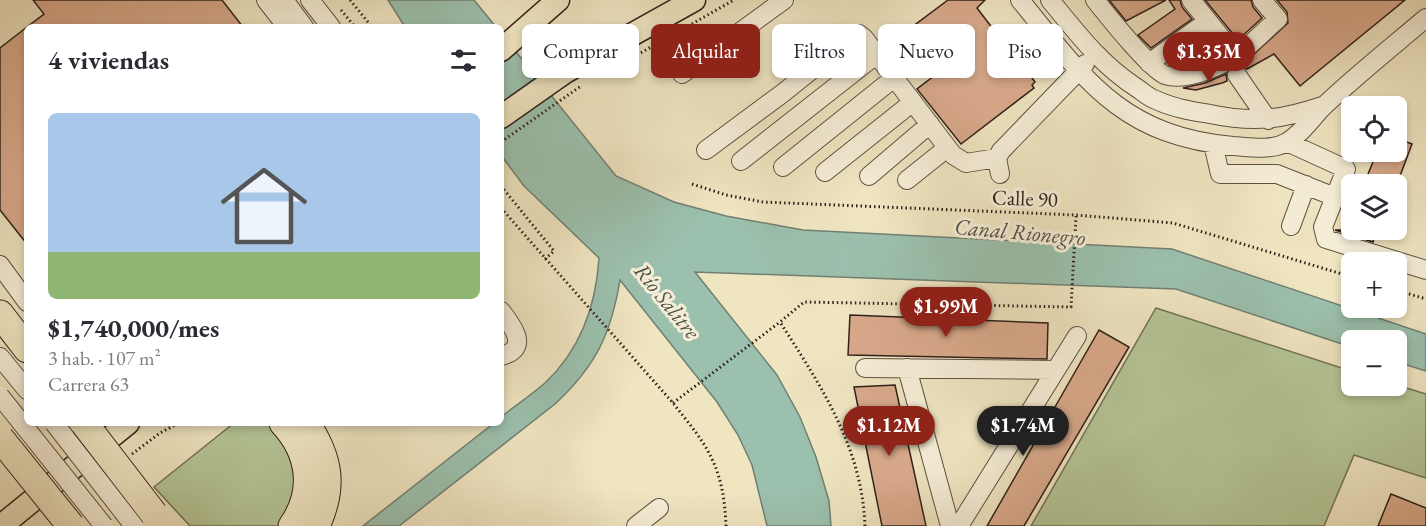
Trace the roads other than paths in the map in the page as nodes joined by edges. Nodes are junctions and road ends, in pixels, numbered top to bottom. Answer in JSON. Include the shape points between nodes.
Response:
{"nodes":[{"id":1,"x":266,"y":0,"type":"edge"},
{"id":2,"x":284,"y":0,"type":"edge"},
{"id":3,"x":310,"y":0,"type":"edge"},
{"id":4,"x":558,"y":0,"type":"edge"},
{"id":5,"x":694,"y":0,"type":"edge"},
{"id":6,"x":784,"y":0,"type":"edge"},
{"id":7,"x":1020,"y":0,"type":"edge"},
{"id":8,"x":1050,"y":0,"type":"edge"},
{"id":9,"x":1095,"y":0,"type":"edge"},
{"id":10,"x":1191,"y":0,"type":"edge"},
{"id":11,"x":1262,"y":0,"type":"edge"},
{"id":12,"x":1426,"y":18,"type":"edge"},
{"id":13,"x":1208,"y":21,"type":"junction"},
{"id":14,"x":285,"y":24,"type":"edge"},
{"id":15,"x":302,"y":24,"type":"edge"},
{"id":16,"x":329,"y":24,"type":"edge"},
{"id":17,"x":751,"y":24,"type":"edge"},
{"id":18,"x":504,"y":47,"type":"edge"},
{"id":19,"x":1095,"y":54,"type":"junction"},
{"id":20,"x":876,"y":55,"type":"junction"},
{"id":21,"x":878,"y":58,"type":"edge"},
{"id":22,"x":1149,"y":63,"type":"junction"},
{"id":23,"x":1234,"y":64,"type":"junction"},
{"id":24,"x":1078,"y":72,"type":"junction"},
{"id":25,"x":894,"y":78,"type":"joint"},
{"id":26,"x":1154,"y":100,"type":"junction"},
{"id":27,"x":913,"y":102,"type":"junction"},
{"id":28,"x":1324,"y":105,"type":"junction"},
{"id":29,"x":504,"y":115,"type":"edge"},
{"id":30,"x":1268,"y":120,"type":"junction"},
{"id":31,"x":1144,"y":123,"type":"junction"},
{"id":32,"x":930,"y":124,"type":"junction"},
{"id":33,"x":1213,"y":144,"type":"junction"},
{"id":34,"x":1280,"y":145,"type":"junction"},
{"id":35,"x":947,"y":148,"type":"junction"},
{"id":36,"x":706,"y":150,"type":"dead end"},
{"id":37,"x":741,"y":161,"type":"dead end"},
{"id":38,"x":783,"y":167,"type":"dead end"},
{"id":39,"x":825,"y":172,"type":"dead end"},
{"id":40,"x":1277,"y":174,"type":"junction"},
{"id":41,"x":870,"y":176,"type":"dead end"},
{"id":42,"x":907,"y":180,"type":"dead end"},
{"id":43,"x":1306,"y":185,"type":"junction"},
{"id":44,"x":1335,"y":196,"type":"junction"},
{"id":45,"x":1291,"y":226,"type":"dead end"},
{"id":46,"x":0,"y":265,"type":"edge"},
{"id":47,"x":1426,"y":270,"type":"edge"},
{"id":48,"x":24,"y":298,"type":"edge"},
{"id":49,"x":0,"y":315,"type":"edge"},
{"id":50,"x":504,"y":315,"type":"edge"},
{"id":51,"x":1077,"y":336,"type":"dead end"},
{"id":52,"x":24,"y":345,"type":"edge"},
{"id":53,"x":504,"y":354,"type":"edge"},
{"id":54,"x":0,"y":357,"type":"edge"},
{"id":55,"x":865,"y":368,"type":"dead end"},
{"id":56,"x":907,"y":368,"type":"junction"},
{"id":57,"x":1056,"y":370,"type":"junction"},
{"id":58,"x":24,"y":386,"type":"edge"},
{"id":59,"x":0,"y":396,"type":"edge"},
{"id":60,"x":28,"y":426,"type":"edge"},
{"id":61,"x":57,"y":426,"type":"edge"},
{"id":62,"x":86,"y":426,"type":"edge"},
{"id":63,"x":124,"y":426,"type":"edge"},
{"id":64,"x":285,"y":426,"type":"edge"},
{"id":65,"x":308,"y":426,"type":"edge"},
{"id":66,"x":0,"y":438,"type":"edge"},
{"id":67,"x":0,"y":449,"type":"edge"},
{"id":68,"x":659,"y":508,"type":"dead end"},
{"id":69,"x":151,"y":522,"type":"edge"},
{"id":70,"x":2,"y":526,"type":"edge"},
{"id":71,"x":71,"y":526,"type":"edge"},
{"id":72,"x":104,"y":526,"type":"edge"},
{"id":73,"x":292,"y":526,"type":"edge"},
{"id":74,"x":316,"y":526,"type":"edge"},
{"id":75,"x":636,"y":526,"type":"edge"},
{"id":76,"x":950,"y":526,"type":"edge"},
{"id":77,"x":959,"y":526,"type":"edge"}],
"edges":[{"from":1,"to":14,"type":"street"},
{"from":2,"to":15,"type":"street"},
{"from":3,"to":16,"type":"street"},
{"from":4,"to":18,"type":"main road"},
{"from":5,"to":29,"type":"main road","via":[[572,80]]},
{"from":6,"to":17,"type":"street"},
{"from":7,"to":24,"type":"street"},
{"from":8,"to":19,"type":"street"},
{"from":9,"to":22,"type":"street"},
{"from":10,"to":13,"type":"street"},
{"from":11,"to":23,"type":"street","via":[[1278,19]]},
{"from":12,"to":28,"type":"street"},
{"from":13,"to":22,"type":"street"},
{"from":13,"to":23,"type":"street"},
{"from":19,"to":24,"type":"street"},
{"from":19,"to":26,"type":"street"},
{"from":20,"to":21,"type":"street"},
{"from":20,"to":36,"type":"street","via":[[864,38],[855,35]]},
{"from":20,"to":37,"type":"street"},
{"from":22,"to":23,"type":"street","via":[[1165,74],[1184,77]]},
{"from":23,"to":30,"type":"street"},
{"from":24,"to":31,"type":"street","via":[[1108,100]]},
{"from":24,"to":35,"type":"street","via":[[1001,151],[999,166],[966,163]]},
{"from":25,"to":27,"type":"street"},
{"from":25,"to":38,"type":"street"},
{"from":26,"to":30,"type":"street","via":[[1230,118]]},
{"from":26,"to":31,"type":"street"},
{"from":27,"to":32,"type":"street"},
{"from":27,"to":39,"type":"street"},
{"from":28,"to":30,"type":"street"},
{"from":28,"to":34,"type":"street","via":[[1299,132]]},
{"from":31,"to":33,"type":"street"},
{"from":32,"to":35,"type":"street"},
{"from":32,"to":41,"type":"street"},
{"from":33,"to":34,"type":"street"},
{"from":33,"to":40,"type":"street","via":[[1220,174]]},
{"from":34,"to":40,"type":"street"},
{"from":34,"to":44,"type":"street","via":[[1346,169]]},
{"from":35,"to":42,"type":"street"},
{"from":40,"to":43,"type":"street"},
{"from":43,"to":44,"type":"street"},
{"from":43,"to":45,"type":"street"},
{"from":44,"to":47,"type":"street","via":[[1323,227],[1326,239]]},
{"from":46,"to":48,"type":"street"},
{"from":49,"to":52,"type":"highway"},
{"from":50,"to":53,"type":"street","via":[[518,336],[514,349]]},
{"from":51,"to":57,"type":"street"},
{"from":54,"to":58,"type":"street"},
{"from":55,"to":56,"type":"street"},
{"from":56,"to":57,"type":"street"},
{"from":56,"to":76,"type":"street"},
{"from":57,"to":77,"type":"street"},
{"from":59,"to":72,"type":"street","bridge":true},
{"from":60,"to":67,"type":"main road"},
{"from":61,"to":69,"type":"street","bridge":true},
{"from":62,"to":69,"type":"highway","bridge":true},
{"from":63,"to":70,"type":"main road"},
{"from":64,"to":73,"type":"highway","via":[[299,445],[309,486]]},
{"from":65,"to":74,"type":"highway","via":[[325,460],[327,485],[325,506]]},
{"from":66,"to":71,"type":"highway","bridge":true},
{"from":68,"to":75,"type":"street"}]}
